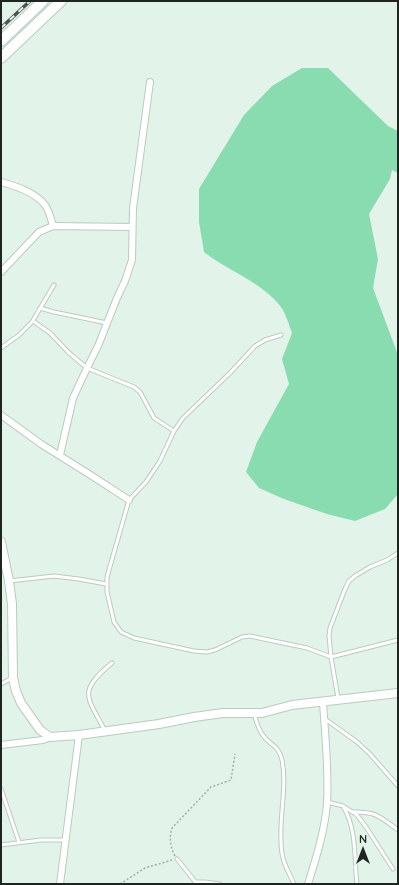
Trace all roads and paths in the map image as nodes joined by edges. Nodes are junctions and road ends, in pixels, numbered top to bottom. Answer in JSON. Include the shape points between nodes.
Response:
{"nodes":[{"id":1,"x":44,"y":1,"type":"edge"},
{"id":2,"x":62,"y":1,"type":"edge"},
{"id":3,"x":1,"y":41,"type":"edge"},
{"id":4,"x":1,"y":58,"type":"edge"},
{"id":5,"x":150,"y":82,"type":"dead end"},
{"id":6,"x":1,"y":182,"type":"edge"},
{"id":7,"x":53,"y":226,"type":"junction"},
{"id":8,"x":132,"y":227,"type":"junction"},
{"id":9,"x":1,"y":272,"type":"edge"},
{"id":10,"x":54,"y":286,"type":"dead end"},
{"id":11,"x":40,"y":308,"type":"junction"},
{"id":12,"x":33,"y":321,"type":"junction"},
{"id":13,"x":108,"y":323,"type":"junction"},
{"id":14,"x":281,"y":335,"type":"dead end"},
{"id":15,"x":1,"y":348,"type":"edge"},
{"id":16,"x":87,"y":368,"type":"junction"},
{"id":17,"x":1,"y":415,"type":"edge"},
{"id":18,"x":174,"y":431,"type":"junction"},
{"id":19,"x":60,"y":455,"type":"junction"},
{"id":20,"x":129,"y":500,"type":"junction"},
{"id":21,"x":1,"y":542,"type":"edge"},
{"id":22,"x":398,"y":553,"type":"edge"},
{"id":23,"x":9,"y":581,"type":"junction"},
{"id":24,"x":106,"y":584,"type":"junction"},
{"id":25,"x":398,"y":640,"type":"edge"},
{"id":26,"x":331,"y":657,"type":"junction"},
{"id":27,"x":112,"y":663,"type":"dead end"},
{"id":28,"x":13,"y":678,"type":"junction"},
{"id":29,"x":1,"y":684,"type":"edge"},
{"id":30,"x":398,"y":693,"type":"edge"},
{"id":31,"x":338,"y":700,"type":"junction"},
{"id":32,"x":323,"y":702,"type":"junction"},
{"id":33,"x":254,"y":714,"type":"junction"},
{"id":34,"x":324,"y":718,"type":"junction"},
{"id":35,"x":105,"y":731,"type":"junction"},
{"id":36,"x":80,"y":735,"type":"junction"},
{"id":37,"x":50,"y":737,"type":"junction"},
{"id":38,"x":1,"y":745,"type":"edge"},
{"id":39,"x":235,"y":754,"type":"dead end"},
{"id":40,"x":398,"y":786,"type":"edge"},
{"id":41,"x":1,"y":789,"type":"edge"},
{"id":42,"x":327,"y":802,"type":"junction"},
{"id":43,"x":343,"y":806,"type":"junction"},
{"id":44,"x":352,"y":812,"type":"junction"},
{"id":45,"x":398,"y":830,"type":"edge"},
{"id":46,"x":66,"y":840,"type":"junction"},
{"id":47,"x":19,"y":842,"type":"junction"},
{"id":48,"x":1,"y":845,"type":"edge"},
{"id":49,"x":177,"y":859,"type":"junction"},
{"id":50,"x":393,"y":869,"type":"dead end"},
{"id":51,"x":196,"y":883,"type":"edge"},
{"id":52,"x":60,"y":884,"type":"edge"},
{"id":53,"x":120,"y":884,"type":"edge"},
{"id":54,"x":220,"y":884,"type":"edge"},
{"id":55,"x":294,"y":884,"type":"edge"},
{"id":56,"x":308,"y":884,"type":"edge"},
{"id":57,"x":357,"y":884,"type":"edge"}],
"edges":[{"from":1,"to":3,"type":"highway"},
{"from":2,"to":4,"type":"highway"},
{"from":5,"to":8,"type":"street"},
{"from":6,"to":7,"type":"street","via":[[37,197],[47,209]]},
{"from":7,"to":8,"type":"street"},
{"from":7,"to":9,"type":"street","via":[[39,232]]},
{"from":8,"to":13,"type":"street","via":[[132,260]]},
{"from":10,"to":11,"type":"lane"},
{"from":11,"to":12,"type":"lane"},
{"from":11,"to":13,"type":"lane"},
{"from":12,"to":15,"type":"lane"},
{"from":12,"to":16,"type":"lane","via":[[50,333]]},
{"from":13,"to":16,"type":"street"},
{"from":14,"to":18,"type":"lane","via":[[255,346]]},
{"from":16,"to":18,"type":"lane","via":[[134,387],[140,392],[154,418]]},
{"from":16,"to":19,"type":"street","via":[[74,398]]},
{"from":17,"to":19,"type":"street"},
{"from":18,"to":20,"type":"lane","via":[[160,461],[146,482]]},
{"from":19,"to":20,"type":"street"},
{"from":20,"to":24,"type":"lane","via":[[108,569]]},
{"from":21,"to":23,"type":"street"},
{"from":22,"to":26,"type":"lane","via":[[349,581],[330,628]]},
{"from":23,"to":24,"type":"lane","via":[[54,576]]},
{"from":23,"to":28,"type":"street","via":[[13,625]]},
{"from":24,"to":26,"type":"lane","via":[[114,622],[121,632],[134,638],[208,652],[250,636],[307,648]]},
{"from":25,"to":26,"type":"lane"},
{"from":26,"to":31,"type":"lane"},
{"from":27,"to":35,"type":"lane","via":[[99,674],[89,687],[88,693]]},
{"from":28,"to":29,"type":"lane"},
{"from":28,"to":37,"type":"street","via":[[21,703],[40,730]]},
{"from":30,"to":31,"type":"street"},
{"from":31,"to":32,"type":"street"},
{"from":32,"to":33,"type":"street","via":[[292,705]]},
{"from":32,"to":34,"type":"street"},
{"from":33,"to":35,"type":"street","via":[[223,713]]},
{"from":33,"to":55,"type":"lane","via":[[261,733],[280,753],[284,776],[281,847]]},
{"from":34,"to":40,"type":"lane","via":[[369,752]]},
{"from":34,"to":42,"type":"street"},
{"from":35,"to":36,"type":"street"},
{"from":36,"to":37,"type":"street"},
{"from":36,"to":46,"type":"street"},
{"from":37,"to":38,"type":"street"},
{"from":39,"to":49,"type":"path","via":[[231,780],[211,787],[172,828],[170,845]]},
{"from":41,"to":47,"type":"lane"},
{"from":42,"to":43,"type":"lane"},
{"from":42,"to":56,"type":"street","via":[[322,835]]},
{"from":43,"to":44,"type":"lane"},
{"from":43,"to":57,"type":"lane","via":[[350,818],[352,829]]},
{"from":44,"to":45,"type":"lane","via":[[369,812],[377,815]]},
{"from":44,"to":50,"type":"lane","via":[[366,827]]},
{"from":46,"to":47,"type":"lane"},
{"from":46,"to":52,"type":"street"},
{"from":47,"to":48,"type":"lane"},
{"from":49,"to":51,"type":"lane"},
{"from":49,"to":53,"type":"path","via":[[145,868]]},
{"from":51,"to":54,"type":"lane"}]}
